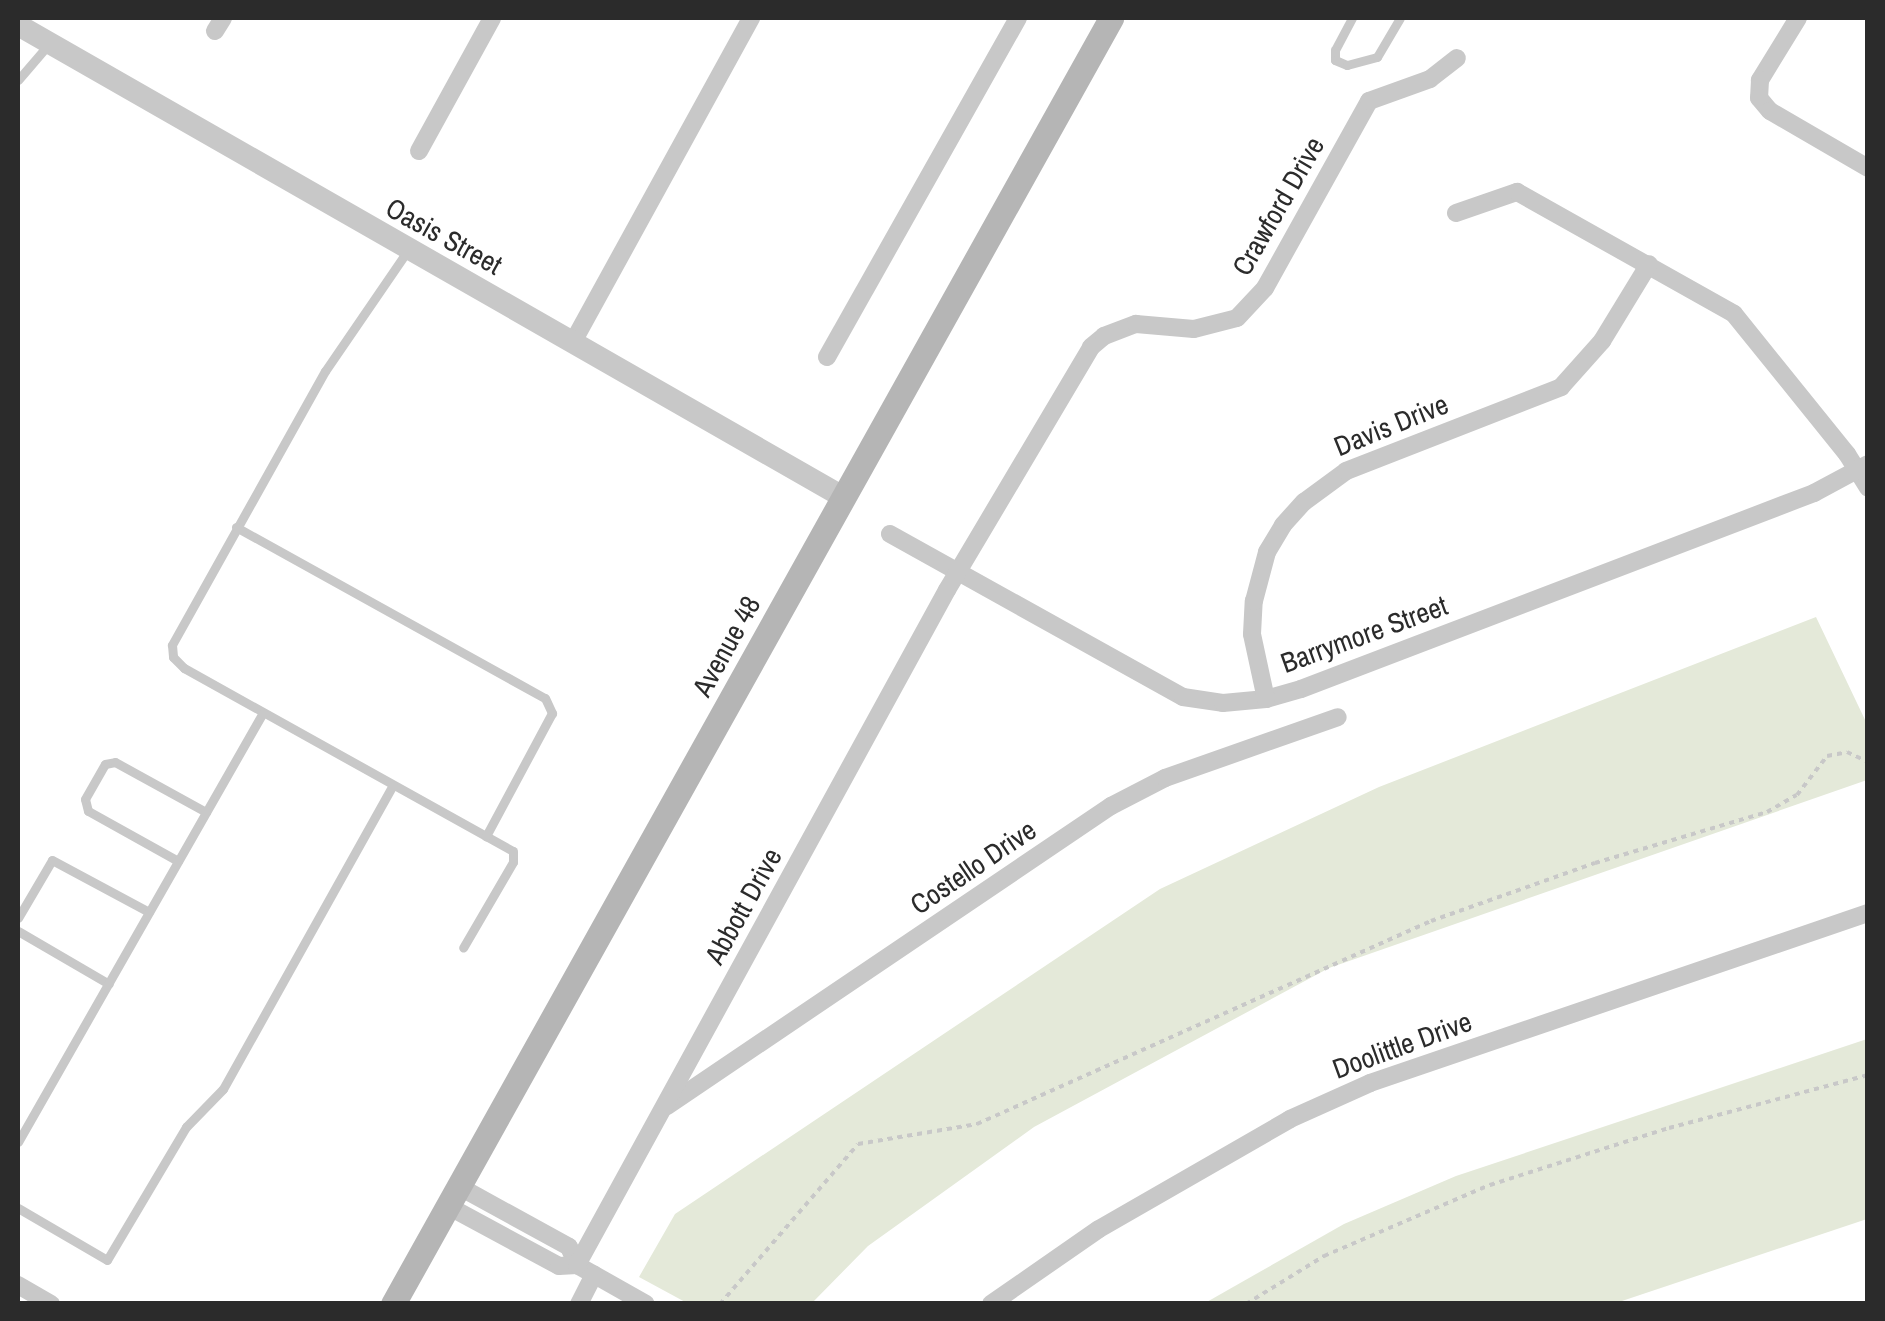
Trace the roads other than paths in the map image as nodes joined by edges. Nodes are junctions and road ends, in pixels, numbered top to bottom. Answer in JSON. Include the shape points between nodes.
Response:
{"nodes":[{"id":1,"x":492,"y":18,"type":"edge"},
{"id":2,"x":751,"y":18,"type":"edge"},
{"id":3,"x":1018,"y":18,"type":"edge"},
{"id":4,"x":1111,"y":18,"type":"edge"},
{"id":5,"x":1352,"y":18,"type":"edge"},
{"id":6,"x":1400,"y":18,"type":"edge"},
{"id":7,"x":1798,"y":18,"type":"edge"},
{"id":8,"x":18,"y":25,"type":"edge"},
{"id":9,"x":49,"y":44,"type":"junction"},
{"id":10,"x":1457,"y":58,"type":"dead end"},
{"id":11,"x":18,"y":80,"type":"edge"},
{"id":12,"x":418,"y":151,"type":"dead end"},
{"id":13,"x":1868,"y":168,"type":"edge"},
{"id":14,"x":1456,"y":213,"type":"dead end"},
{"id":15,"x":408,"y":250,"type":"junction"},
{"id":16,"x":1649,"y":264,"type":"junction"},
{"id":17,"x":573,"y":342,"type":"junction"},
{"id":18,"x":827,"y":357,"type":"dead end"},
{"id":19,"x":1864,"y":475,"type":"edge"},
{"id":20,"x":843,"y":497,"type":"junction"},
{"id":21,"x":236,"y":527,"type":"junction"},
{"id":22,"x":890,"y":534,"type":"dead end"},
{"id":23,"x":958,"y":573,"type":"junction"},
{"id":24,"x":1266,"y":699,"type":"junction"},
{"id":25,"x":262,"y":713,"type":"junction"},
{"id":26,"x":1338,"y":717,"type":"dead end"},
{"id":27,"x":393,"y":785,"type":"junction"},
{"id":28,"x":206,"y":812,"type":"junction"},
{"id":29,"x":486,"y":836,"type":"junction"},
{"id":30,"x":178,"y":861,"type":"junction"},
{"id":31,"x":149,"y":912,"type":"junction"},
{"id":32,"x":1868,"y":914,"type":"edge"},
{"id":33,"x":18,"y":918,"type":"edge"},
{"id":34,"x":18,"y":930,"type":"edge"},
{"id":35,"x":463,"y":948,"type":"dead end"},
{"id":36,"x":109,"y":984,"type":"junction"},
{"id":37,"x":663,"y":1110,"type":"junction"},
{"id":38,"x":18,"y":1142,"type":"edge"},
{"id":39,"x":454,"y":1196,"type":"junction"},
{"id":40,"x":18,"y":1208,"type":"edge"},
{"id":41,"x":527,"y":1224,"type":"junction"},
{"id":42,"x":516,"y":1243,"type":"junction"},
{"id":43,"x":576,"y":1265,"type":"junction"},
{"id":44,"x":594,"y":1275,"type":"junction"},
{"id":45,"x":18,"y":1285,"type":"edge"},
{"id":46,"x":50,"y":1304,"type":"edge"},
{"id":47,"x":393,"y":1304,"type":"edge"},
{"id":48,"x":578,"y":1304,"type":"edge"},
{"id":49,"x":646,"y":1304,"type":"edge"},
{"id":50,"x":990,"y":1304,"type":"edge"}],
"edges":[{"from":1,"to":12,"type":"street"},
{"from":2,"to":17,"type":"street"},
{"from":3,"to":18,"type":"street"},
{"from":4,"to":20,"type":"main road","name":"Avenue 48"},
{"from":5,"to":6,"type":"lane","via":[[1335,50],[1335,60],[1347,65],[1377,56]]},
{"from":7,"to":13,"type":"street","via":[[1760,80],[1759,98],[1770,112]]},
{"from":8,"to":9,"type":"street","name":"Oasis Street"},
{"from":9,"to":11,"type":"lane"},
{"from":9,"to":15,"type":"street","name":"Oasis Street"},
{"from":10,"to":23,"type":"street","name":"Crawford Drive","via":[[1430,79],[1369,101],[1266,288],[1236,318],[1194,330],[1136,324],[1091,347]]},
{"from":14,"to":16,"type":"street","via":[[1517,192]]},
{"from":15,"to":17,"type":"street","name":"Oasis Street"},
{"from":15,"to":21,"type":"lane","via":[[325,371]]},
{"from":16,"to":19,"type":"street","via":[[1748,324]]},
{"from":16,"to":24,"type":"street","name":"Davis Drive","via":[[1602,341],[1561,387],[1346,470],[1283,525],[1267,552],[1254,601],[1254,652]]},
{"from":17,"to":20,"type":"street","name":"Oasis Street"},
{"from":19,"to":24,"type":"street","name":"Barrymore Street"},
{"from":20,"to":39,"type":"main road","name":"Avenue 48"},
{"from":21,"to":25,"type":"lane","via":[[172,645],[173,657]]},
{"from":21,"to":29,"type":"lane","via":[[545,698],[552,714]]},
{"from":22,"to":23,"type":"street","name":"Barrymore Street"},
{"from":23,"to":24,"type":"street","name":"Barrymore Street","via":[[1183,697],[1223,703]]},
{"from":23,"to":37,"type":"street","name":"Abbott Drive"},
{"from":25,"to":27,"type":"lane"},
{"from":25,"to":28,"type":"lane"},
{"from":26,"to":37,"type":"street","name":"Costello Drive","via":[[1165,778],[1111,806]]},
{"from":27,"to":29,"type":"lane"},
{"from":27,"to":40,"type":"lane","via":[[223,1089],[186,1127],[107,1260]]},
{"from":28,"to":30,"type":"lane"},
{"from":28,"to":30,"type":"lane","via":[[115,762],[104,764],[85,800],[88,811]]},
{"from":29,"to":35,"type":"lane","via":[[512,851],[514,862]]},
{"from":30,"to":31,"type":"lane"},
{"from":31,"to":33,"type":"lane","via":[[52,860]]},
{"from":31,"to":36,"type":"lane"},
{"from":32,"to":50,"type":"street","name":"Doolittle Drive","via":[[1370,1083],[1290,1120],[1099,1228]]},
{"from":34,"to":36,"type":"lane"},
{"from":36,"to":38,"type":"lane"},
{"from":37,"to":43,"type":"street","name":"Abbott Drive"},
{"from":39,"to":41,"type":"street"},
{"from":39,"to":42,"type":"street"},
{"from":39,"to":47,"type":"main road","name":"Avenue 48"},
{"from":41,"to":42,"type":"lane"},
{"from":41,"to":43,"type":"street","via":[[569,1248]]},
{"from":42,"to":43,"type":"street","via":[[559,1266]]},
{"from":43,"to":44,"type":"street"},
{"from":44,"to":48,"type":"street"},
{"from":44,"to":49,"type":"street"},
{"from":45,"to":46,"type":"street"}]}
